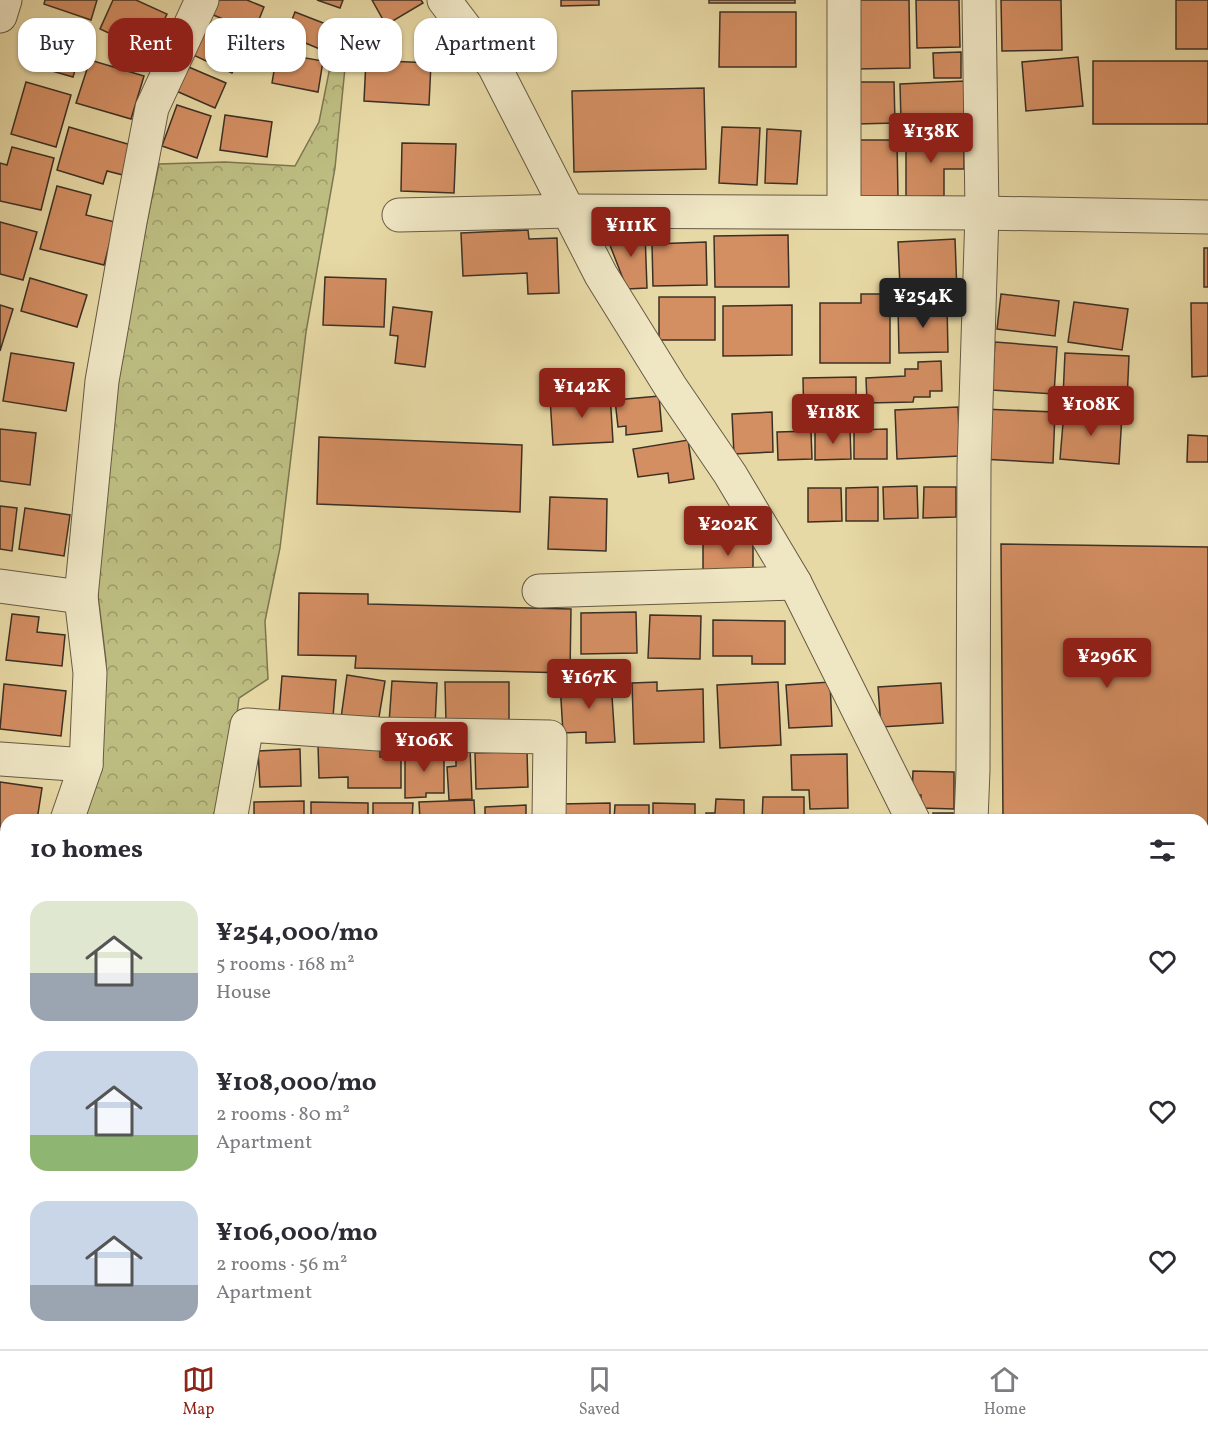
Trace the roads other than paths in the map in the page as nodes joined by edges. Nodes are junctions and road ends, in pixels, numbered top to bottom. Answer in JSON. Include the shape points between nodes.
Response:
{"nodes":[{"id":1,"x":5,"y":0,"type":"edge"},
{"id":2,"x":202,"y":0,"type":"edge"},
{"id":3,"x":444,"y":0,"type":"edge"},
{"id":4,"x":844,"y":0,"type":"edge"},
{"id":5,"x":979,"y":0,"type":"edge"},
{"id":6,"x":0,"y":16,"type":"edge"},
{"id":7,"x":569,"y":211,"type":"junction"},
{"id":8,"x":844,"y":212,"type":"junction"},
{"id":9,"x":982,"y":213,"type":"junction"},
{"id":10,"x":399,"y":215,"type":"dead end"},
{"id":11,"x":1208,"y":217,"type":"edge"},
{"id":12,"x":795,"y":583,"type":"junction"},
{"id":13,"x":0,"y":586,"type":"edge"},
{"id":14,"x":539,"y":591,"type":"dead end"},
{"id":15,"x":81,"y":597,"type":"junction"},
{"id":16,"x":0,"y":759,"type":"edge"},
{"id":17,"x":86,"y":765,"type":"junction"},
{"id":18,"x":69,"y":814,"type":"edge"},
{"id":19,"x":231,"y":814,"type":"edge"},
{"id":20,"x":549,"y":814,"type":"edge"},
{"id":21,"x":910,"y":814,"type":"edge"},
{"id":22,"x":971,"y":814,"type":"edge"}],
"edges":[{"from":1,"to":6,"type":"street"},
{"from":2,"to":15,"type":"street","via":[[152,108],[102,381]]},
{"from":3,"to":7,"type":"street","via":[[494,66]]},
{"from":4,"to":8,"type":"street"},
{"from":5,"to":9,"type":"street"},
{"from":7,"to":8,"type":"street"},
{"from":7,"to":10,"type":"street"},
{"from":7,"to":12,"type":"street","via":[[601,275],[730,474]]},
{"from":8,"to":9,"type":"street"},
{"from":9,"to":11,"type":"street"},
{"from":9,"to":22,"type":"street","via":[[974,466]]},
{"from":12,"to":14,"type":"street"},
{"from":12,"to":21,"type":"street"},
{"from":13,"to":15,"type":"street"},
{"from":15,"to":17,"type":"street","via":[[90,673]]},
{"from":16,"to":17,"type":"street"},
{"from":17,"to":18,"type":"street"},
{"from":19,"to":20,"type":"street","via":[[247,725],[379,734],[550,737]]}]}
